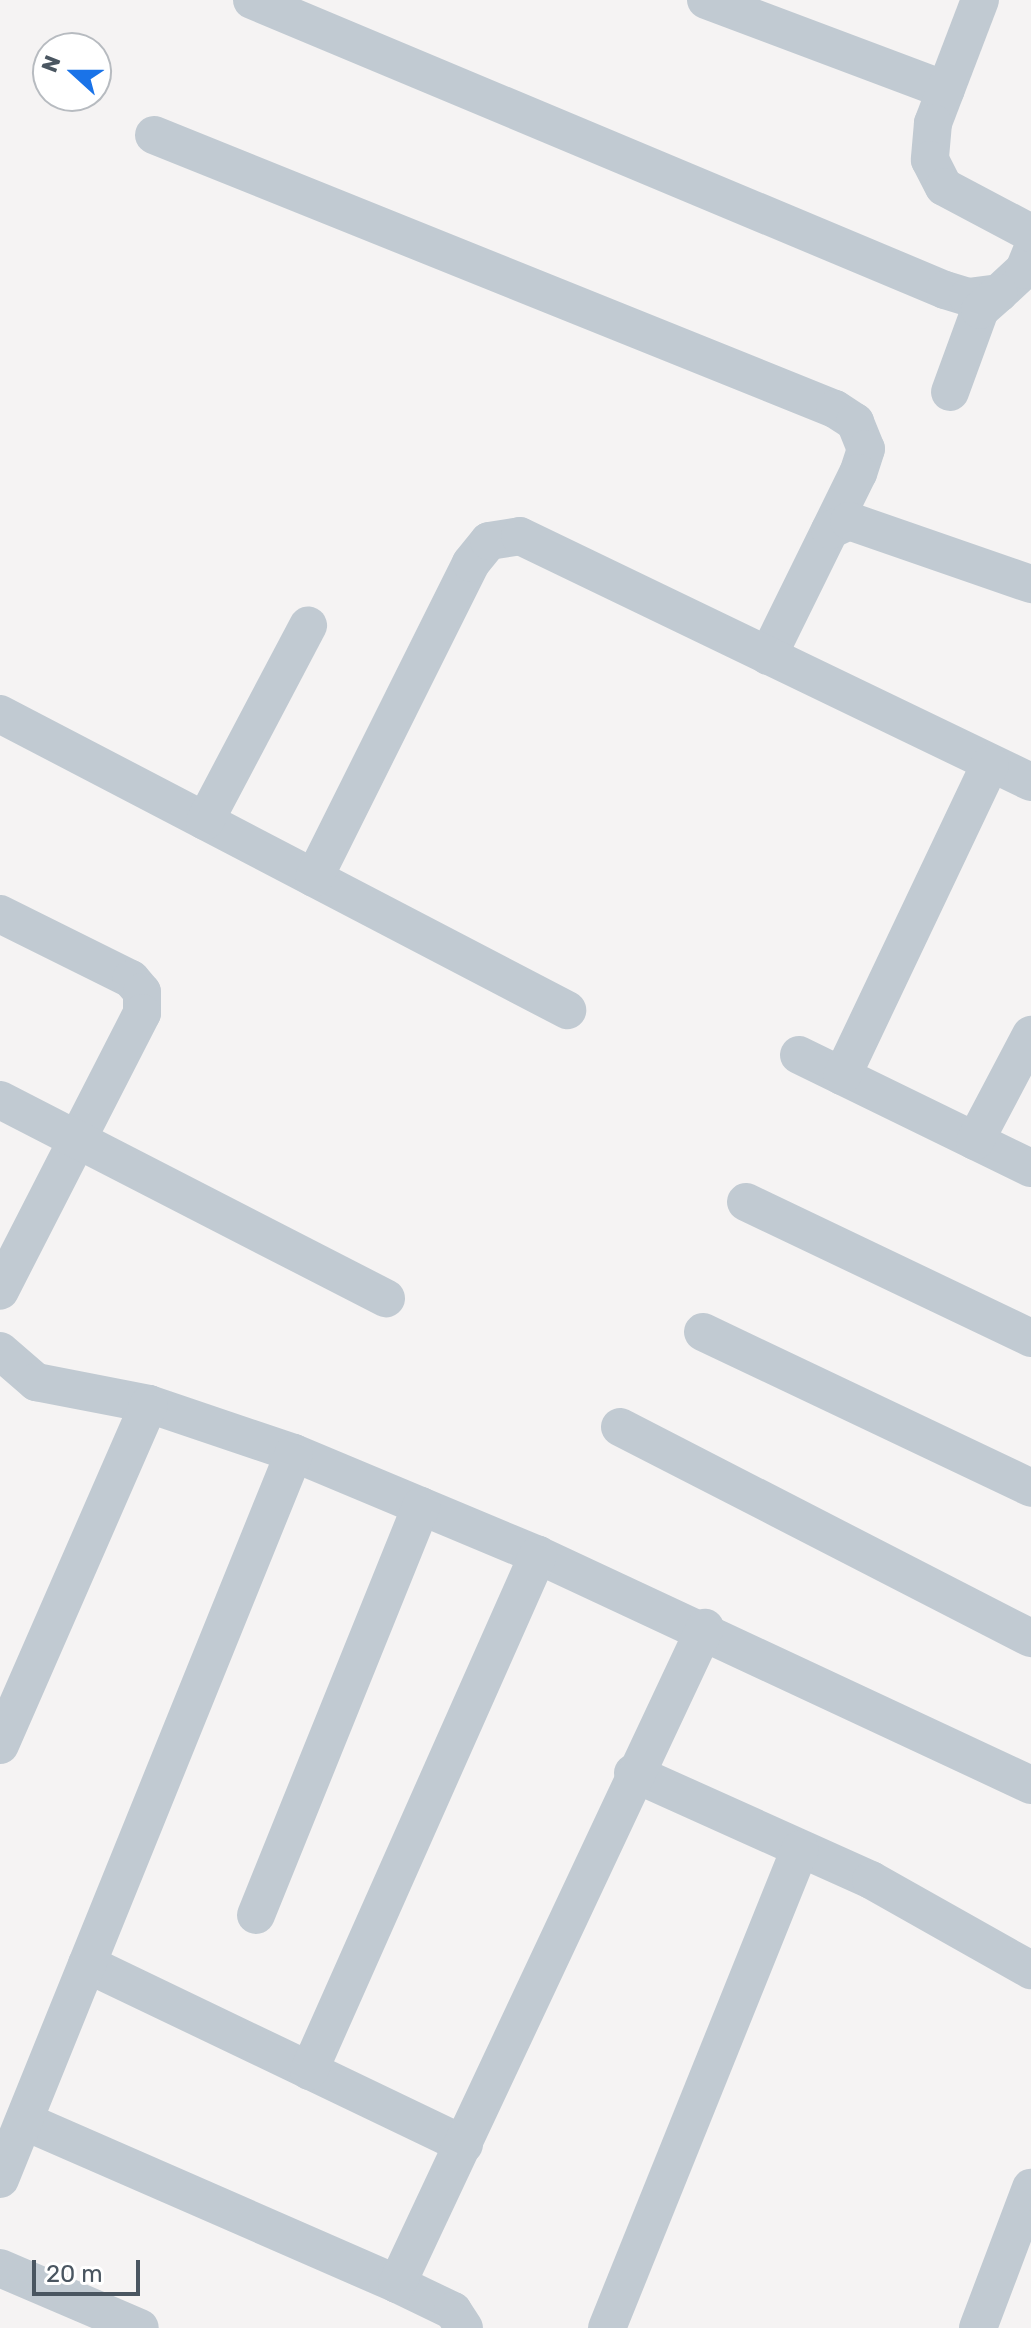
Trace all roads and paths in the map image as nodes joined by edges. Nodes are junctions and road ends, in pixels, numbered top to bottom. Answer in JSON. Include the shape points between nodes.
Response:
{"nodes":[{"id":1,"x":252,"y":0,"type":"edge"},
{"id":2,"x":706,"y":0,"type":"edge"},
{"id":3,"x":980,"y":0,"type":"edge"},
{"id":4,"x":946,"y":90,"type":"junction"},
{"id":5,"x":154,"y":135,"type":"dead end"},
{"id":6,"x":1031,"y":233,"type":"edge"},
{"id":7,"x":1031,"y":253,"type":"edge"},
{"id":8,"x":999,"y":293,"type":"junction"},
{"id":9,"x":950,"y":392,"type":"dead end"},
{"id":10,"x":830,"y":530,"type":"junction"},
{"id":11,"x":1031,"y":584,"type":"edge"},
{"id":12,"x":308,"y":626,"type":"dead end"},
{"id":13,"x":768,"y":656,"type":"junction"},
{"id":14,"x":0,"y":714,"type":"edge"},
{"id":15,"x":990,"y":764,"type":"junction"},
{"id":16,"x":1031,"y":782,"type":"edge"},
{"id":17,"x":205,"y":821,"type":"junction"},
{"id":18,"x":314,"y":878,"type":"junction"},
{"id":19,"x":0,"y":914,"type":"edge"},
{"id":20,"x":567,"y":1010,"type":"dead end"},
{"id":21,"x":1031,"y":1035,"type":"edge"},
{"id":22,"x":799,"y":1055,"type":"dead end"},
{"id":23,"x":842,"y":1076,"type":"junction"},
{"id":24,"x":0,"y":1100,"type":"edge"},
{"id":25,"x":79,"y":1140,"type":"junction"},
{"id":26,"x":975,"y":1141,"type":"junction"},
{"id":27,"x":1031,"y":1168,"type":"edge"},
{"id":28,"x":746,"y":1202,"type":"dead end"},
{"id":29,"x":0,"y":1291,"type":"edge"},
{"id":30,"x":386,"y":1298,"type":"dead end"},
{"id":31,"x":703,"y":1332,"type":"dead end"},
{"id":32,"x":1031,"y":1338,"type":"edge"},
{"id":33,"x":0,"y":1351,"type":"edge"},
{"id":34,"x":149,"y":1404,"type":"junction"},
{"id":35,"x":620,"y":1427,"type":"dead end"},
{"id":36,"x":294,"y":1453,"type":"junction"},
{"id":37,"x":1031,"y":1488,"type":"edge"},
{"id":38,"x":421,"y":1506,"type":"junction"},
{"id":39,"x":538,"y":1555,"type":"junction"},
{"id":40,"x":705,"y":1628,"type":"junction"},
{"id":41,"x":1031,"y":1638,"type":"edge"},
{"id":42,"x":0,"y":1745,"type":"edge"},
{"id":43,"x":633,"y":1773,"type":"junction"},
{"id":44,"x":1031,"y":1785,"type":"edge"},
{"id":45,"x":800,"y":1849,"type":"junction"},
{"id":46,"x":256,"y":1915,"type":"dead end"},
{"id":47,"x":87,"y":1964,"type":"junction"},
{"id":48,"x":1031,"y":1970,"type":"edge"},
{"id":49,"x":309,"y":2071,"type":"junction"},
{"id":50,"x":24,"y":2121,"type":"junction"},
{"id":51,"x":464,"y":2145,"type":"junction"},
{"id":52,"x":0,"y":2179,"type":"edge"},
{"id":53,"x":1031,"y":2188,"type":"edge"},
{"id":54,"x":0,"y":2268,"type":"edge"},
{"id":55,"x":397,"y":2284,"type":"junction"},
{"id":56,"x":140,"y":2328,"type":"edge"},
{"id":57,"x":464,"y":2328,"type":"edge"},
{"id":58,"x":607,"y":2328,"type":"edge"},
{"id":59,"x":978,"y":2328,"type":"edge"}],
"edges":[{"from":1,"to":8,"type":"street","via":[[945,290],[968,297]]},
{"from":2,"to":4,"type":"street"},
{"from":3,"to":4,"type":"street"},
{"from":4,"to":6,"type":"street","via":[[933,123],[930,160],[944,187]]},
{"from":5,"to":10,"type":"street","via":[[835,409],[855,422],[866,449]]},
{"from":7,"to":8,"type":"street","via":[[1024,270]]},
{"from":8,"to":9,"type":"street","via":[[980,310]]},
{"from":10,"to":11,"type":"street","via":[[849,521]]},
{"from":10,"to":13,"type":"street"},
{"from":12,"to":17,"type":"street"},
{"from":13,"to":15,"type":"street"},
{"from":13,"to":18,"type":"street","via":[[520,536],[489,541],[471,563]]},
{"from":14,"to":17,"type":"street"},
{"from":15,"to":16,"type":"street"},
{"from":15,"to":23,"type":"street"},
{"from":17,"to":18,"type":"street"},
{"from":18,"to":20,"type":"street"},
{"from":19,"to":25,"type":"street","via":[[131,979],[142,992],[134,1034]]},
{"from":21,"to":26,"type":"street"},
{"from":22,"to":23,"type":"street"},
{"from":23,"to":26,"type":"street"},
{"from":24,"to":25,"type":"street"},
{"from":25,"to":29,"type":"street"},
{"from":25,"to":30,"type":"street"},
{"from":26,"to":27,"type":"street"},
{"from":28,"to":32,"type":"street"},
{"from":31,"to":37,"type":"street"},
{"from":33,"to":34,"type":"street","via":[[36,1382]]},
{"from":34,"to":36,"type":"street"},
{"from":34,"to":42,"type":"street"},
{"from":35,"to":41,"type":"street"},
{"from":36,"to":38,"type":"street"},
{"from":36,"to":47,"type":"street"},
{"from":38,"to":39,"type":"street"},
{"from":38,"to":46,"type":"street"},
{"from":39,"to":40,"type":"street"},
{"from":39,"to":49,"type":"street"},
{"from":40,"to":43,"type":"street"},
{"from":40,"to":44,"type":"street"},
{"from":43,"to":45,"type":"street"},
{"from":43,"to":51,"type":"street"},
{"from":45,"to":48,"type":"street","via":[[871,1880]]},
{"from":45,"to":58,"type":"street"},
{"from":47,"to":49,"type":"street"},
{"from":47,"to":50,"type":"street"},
{"from":49,"to":51,"type":"street"},
{"from":50,"to":52,"type":"street"},
{"from":50,"to":55,"type":"street"},
{"from":51,"to":55,"type":"street"},
{"from":53,"to":59,"type":"street"},
{"from":54,"to":56,"type":"street"},
{"from":55,"to":57,"type":"street","via":[[453,2311]]}]}
